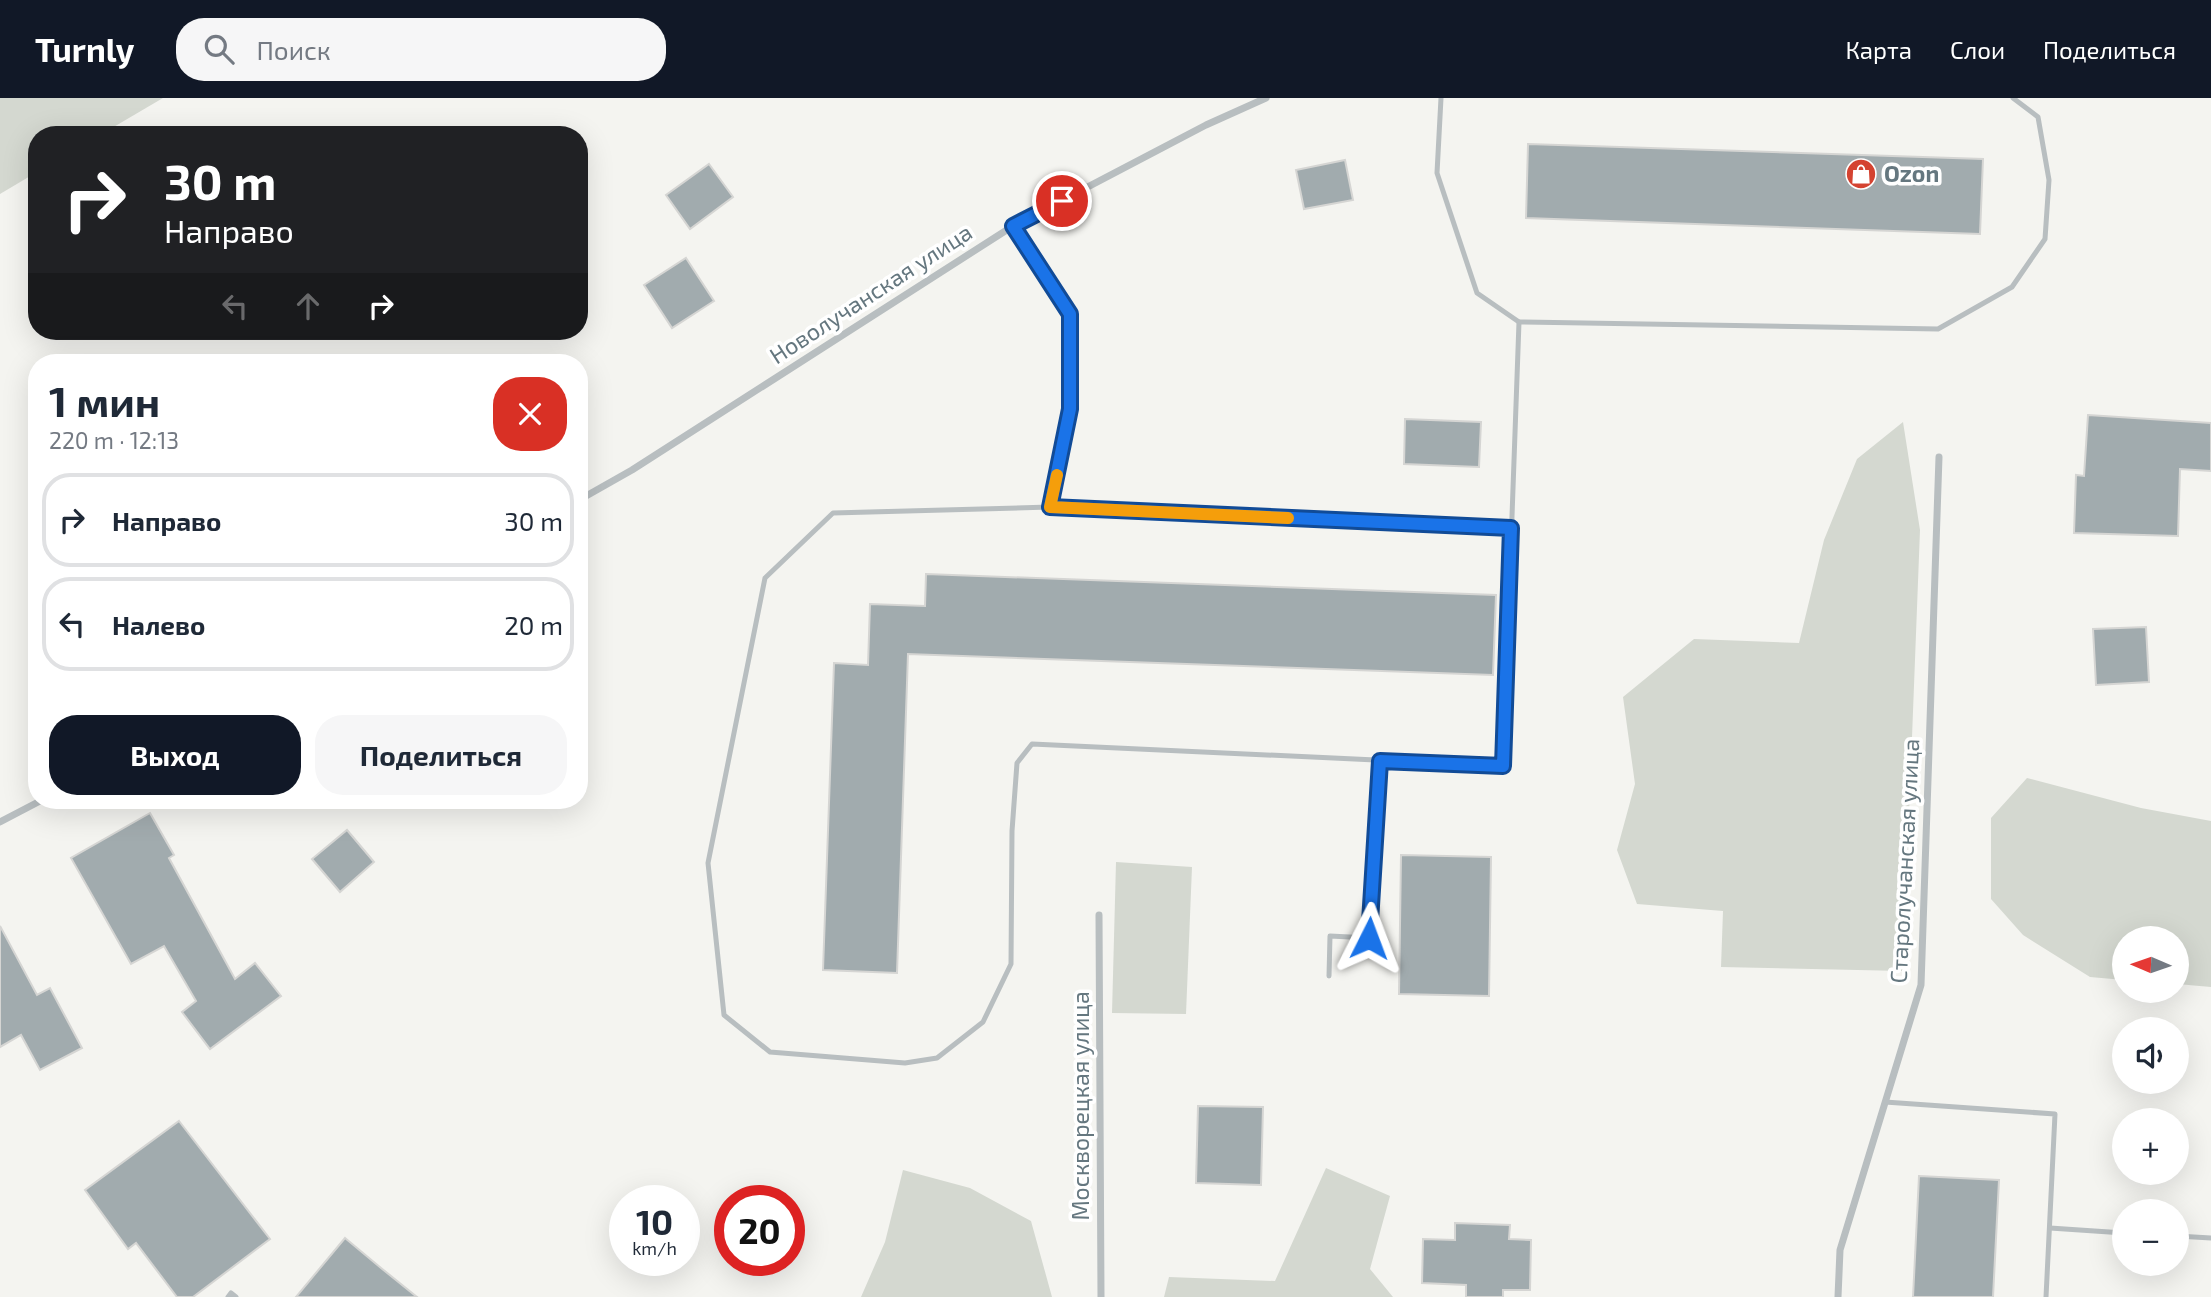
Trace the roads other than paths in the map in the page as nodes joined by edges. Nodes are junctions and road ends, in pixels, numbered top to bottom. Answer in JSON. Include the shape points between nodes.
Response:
{"nodes":[{"id":1,"x":1266,"y":98,"type":"edge"},
{"id":2,"x":1441,"y":98,"type":"edge"},
{"id":3,"x":2013,"y":98,"type":"edge"},
{"id":4,"x":1013,"y":226,"type":"junction"},
{"id":5,"x":1519,"y":322,"type":"junction"},
{"id":6,"x":1939,"y":457,"type":"dead end"},
{"id":7,"x":588,"y":494,"type":"edge"},
{"id":8,"x":1050,"y":507,"type":"junction"},
{"id":9,"x":1511,"y":528,"type":"junction"},
{"id":10,"x":1380,"y":761,"type":"junction"},
{"id":11,"x":28,"y":807,"type":"edge"},
{"id":12,"x":0,"y":822,"type":"edge"},
{"id":13,"x":1099,"y":915,"type":"dead end"},
{"id":14,"x":1329,"y":976,"type":"dead end"},
{"id":15,"x":1885,"y":1102,"type":"junction"},
{"id":16,"x":2050,"y":1228,"type":"junction"},
{"id":17,"x":2112,"y":1232,"type":"edge"},
{"id":18,"x":2189,"y":1237,"type":"edge"},
{"id":19,"x":2211,"y":1238,"type":"edge"},
{"id":20,"x":228,"y":1297,"type":"edge"},
{"id":21,"x":236,"y":1297,"type":"edge"},
{"id":22,"x":1101,"y":1297,"type":"edge"},
{"id":23,"x":1838,"y":1297,"type":"edge"},
{"id":24,"x":2046,"y":1297,"type":"edge"}],
"edges":[{"from":1,"to":4,"type":"street","name":"Новолучанская улица"},
{"from":2,"to":5,"type":"lane","via":[[1437,173],[1477,293]]},
{"from":3,"to":5,"type":"lane","via":[[2038,117],[2049,180],[2045,239],[2012,287],[1938,329]]},
{"from":4,"to":7,"type":"street","name":"Новолучанская улица"},
{"from":4,"to":8,"type":"lane","via":[[1070,314],[1070,409]]},
{"from":5,"to":9,"type":"lane"},
{"from":6,"to":15,"type":"street","name":"Старолучанская улица","via":[[1921,985]]},
{"from":8,"to":9,"type":"lane"},
{"from":8,"to":10,"type":"lane","via":[[833,513],[765,579],[708,863],[724,1015],[769,1052],[905,1063],[937,1058],[983,1022],[1011,964],[1017,763],[1032,744]]},
{"from":9,"to":10,"type":"lane","via":[[1503,766]]},
{"from":10,"to":14,"type":"lane","via":[[1369,938],[1330,936]]},
{"from":11,"to":12,"type":"street"},
{"from":13,"to":22,"type":"street","name":"Москворецкая улица"},
{"from":15,"to":16,"type":"lane","via":[[2055,1114]]},
{"from":15,"to":23,"type":"street","name":"Старолучанская улица","via":[[1840,1250]]},
{"from":16,"to":17,"type":"lane"},
{"from":16,"to":24,"type":"lane"},
{"from":18,"to":19,"type":"lane"},
{"from":20,"to":21,"type":"lane","via":[[231,1293]]}]}
